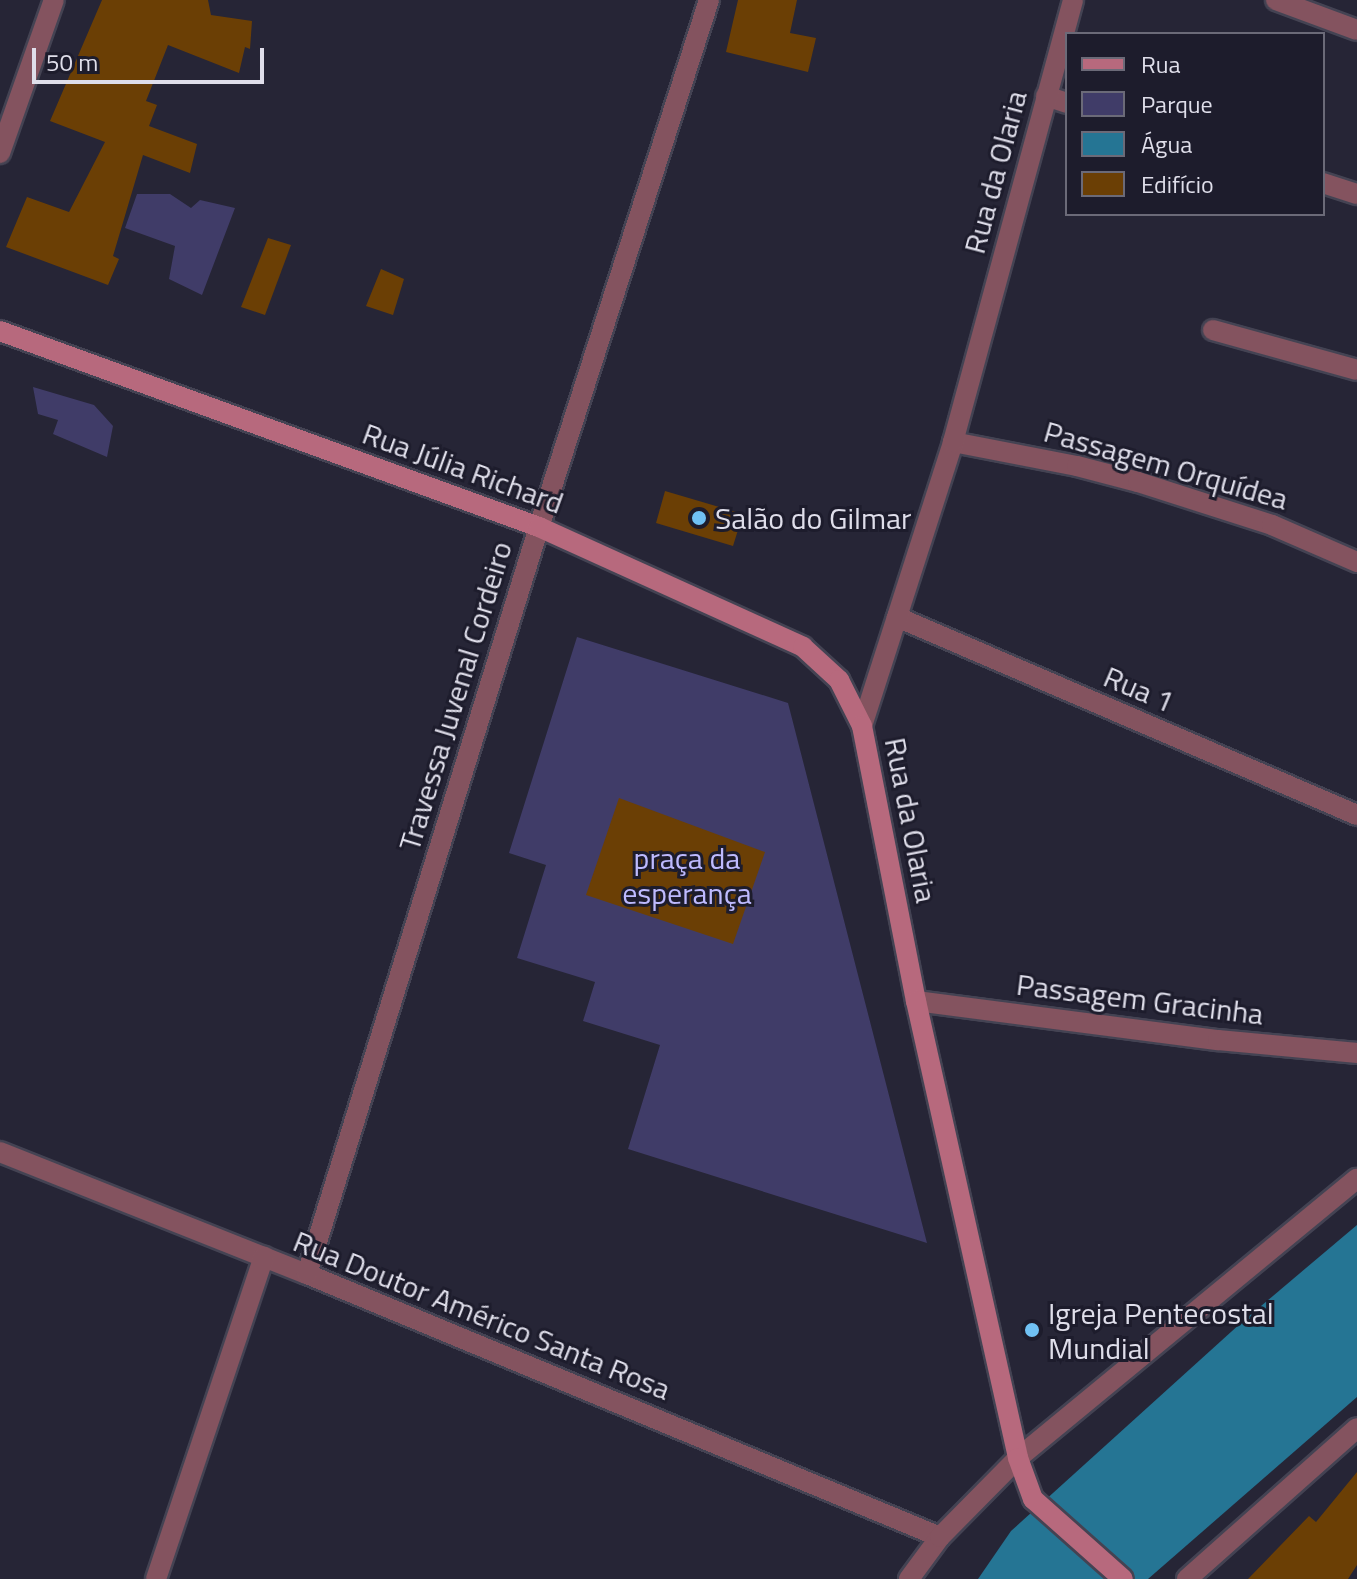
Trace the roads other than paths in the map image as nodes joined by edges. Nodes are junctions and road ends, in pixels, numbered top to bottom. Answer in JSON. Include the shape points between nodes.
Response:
{"nodes":[{"id":1,"x":54,"y":0,"type":"edge"},
{"id":2,"x":709,"y":0,"type":"edge"},
{"id":3,"x":1073,"y":0,"type":"edge"},
{"id":4,"x":1276,"y":0,"type":"edge"},
{"id":5,"x":1357,"y":30,"type":"edge"},
{"id":6,"x":1046,"y":96,"type":"junction"},
{"id":7,"x":1065,"y":102,"type":"edge"},
{"id":8,"x":0,"y":153,"type":"edge"},
{"id":9,"x":1325,"y":184,"type":"edge"},
{"id":10,"x":1357,"y":194,"type":"edge"},
{"id":11,"x":1213,"y":330,"type":"dead end"},
{"id":12,"x":0,"y":331,"type":"edge"},
{"id":13,"x":1357,"y":370,"type":"edge"},
{"id":14,"x":953,"y":442,"type":"junction"},
{"id":15,"x":539,"y":527,"type":"junction"},
{"id":16,"x":1357,"y":562,"type":"edge"},
{"id":17,"x":897,"y":617,"type":"junction"},
{"id":18,"x":862,"y":726,"type":"junction"},
{"id":19,"x":1357,"y":815,"type":"edge"},
{"id":20,"x":916,"y":1001,"type":"junction"},
{"id":21,"x":1357,"y":1053,"type":"edge"},
{"id":22,"x":0,"y":1152,"type":"edge"},
{"id":23,"x":1357,"y":1179,"type":"edge"},
{"id":24,"x":264,"y":1257,"type":"junction"},
{"id":25,"x":307,"y":1274,"type":"junction"},
{"id":26,"x":1357,"y":1428,"type":"edge"},
{"id":27,"x":1018,"y":1458,"type":"junction"},
{"id":28,"x":940,"y":1537,"type":"junction"},
{"id":29,"x":156,"y":1579,"type":"edge"},
{"id":30,"x":909,"y":1579,"type":"edge"},
{"id":31,"x":1123,"y":1579,"type":"edge"},
{"id":32,"x":1187,"y":1579,"type":"edge"}],
"edges":[{"from":1,"to":8,"type":"street"},
{"from":2,"to":15,"type":"street","name":"Travessa Juvenal Cordeiro"},
{"from":3,"to":6,"type":"street","name":"Rua da Olaria"},
{"from":4,"to":5,"type":"street"},
{"from":6,"to":7,"type":"street"},
{"from":6,"to":14,"type":"street","name":"Rua da Olaria"},
{"from":9,"to":10,"type":"street"},
{"from":11,"to":13,"type":"street"},
{"from":12,"to":15,"type":"street","name":"Rua Júlia Richard"},
{"from":14,"to":16,"type":"street","name":"Passagem Orquídea","via":[[1138,482],[1272,525]]},
{"from":14,"to":17,"type":"street","name":"Rua da Olaria"},
{"from":15,"to":18,"type":"street","name":"Rua Júlia Richard","via":[[803,647],[839,680]]},
{"from":15,"to":25,"type":"street","name":"Travessa Juvenal Cordeiro"},
{"from":17,"to":18,"type":"street","name":"Rua da Olaria"},
{"from":17,"to":19,"type":"street","name":"Rua 1"},
{"from":18,"to":20,"type":"street","name":"Rua da Olaria"},
{"from":20,"to":21,"type":"street","name":"Passagem Gracinha"},
{"from":20,"to":27,"type":"street","name":"Rua da Olaria"},
{"from":22,"to":24,"type":"street","name":"Rua Doutor Américo Santa Rosa"},
{"from":23,"to":27,"type":"street"},
{"from":24,"to":25,"type":"street","name":"Rua Doutor Américo Santa Rosa"},
{"from":24,"to":29,"type":"street"},
{"from":25,"to":28,"type":"street","name":"Rua Doutor Américo Santa Rosa"},
{"from":26,"to":32,"type":"street"},
{"from":27,"to":28,"type":"street"},
{"from":27,"to":31,"type":"street","name":"Rua da Olaria","via":[[1033,1499]]},
{"from":28,"to":30,"type":"street"}]}
